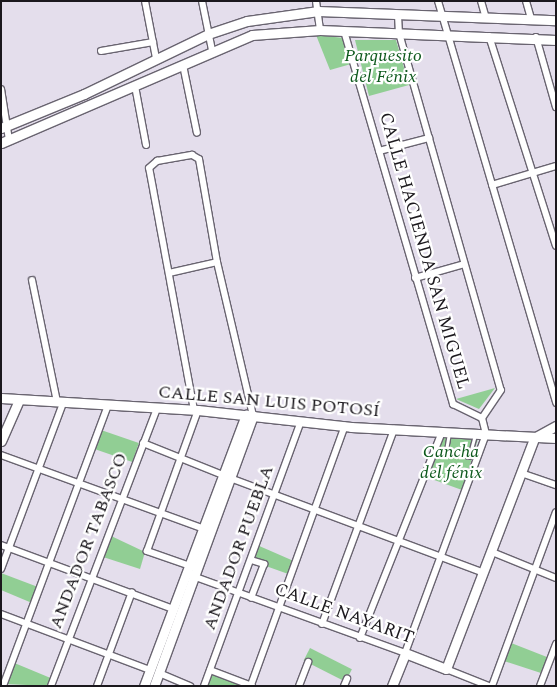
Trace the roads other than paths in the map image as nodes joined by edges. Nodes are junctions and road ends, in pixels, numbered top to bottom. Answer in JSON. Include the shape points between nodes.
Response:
{"nodes":[{"id":1,"x":145,"y":1,"type":"edge"},
{"id":2,"x":202,"y":1,"type":"edge"},
{"id":3,"x":316,"y":1,"type":"edge"},
{"id":4,"x":438,"y":1,"type":"edge"},
{"id":5,"x":481,"y":1,"type":"edge"},
{"id":6,"x":526,"y":1,"type":"edge"},
{"id":7,"x":318,"y":11,"type":"junction"},
{"id":8,"x":398,"y":14,"type":"junction"},
{"id":9,"x":485,"y":15,"type":"junction"},
{"id":10,"x":443,"y":16,"type":"junction"},
{"id":11,"x":531,"y":18,"type":"junction"},
{"id":12,"x":556,"y":20,"type":"edge"},
{"id":13,"x":320,"y":30,"type":"junction"},
{"id":14,"x":344,"y":31,"type":"junction"},
{"id":15,"x":399,"y":33,"type":"junction"},
{"id":16,"x":445,"y":33,"type":"junction"},
{"id":17,"x":208,"y":34,"type":"junction"},
{"id":18,"x":490,"y":36,"type":"junction"},
{"id":19,"x":536,"y":37,"type":"junction"},
{"id":20,"x":556,"y":40,"type":"edge"},
{"id":21,"x":153,"y":42,"type":"junction"},
{"id":22,"x":212,"y":50,"type":"junction"},
{"id":23,"x":101,"y":51,"type":"dead end"},
{"id":24,"x":156,"y":58,"type":"junction"},
{"id":25,"x":182,"y":65,"type":"junction"},
{"id":26,"x":135,"y":86,"type":"junction"},
{"id":27,"x":1,"y":89,"type":"edge"},
{"id":28,"x":556,"y":107,"type":"edge"},
{"id":29,"x":4,"y":127,"type":"edge"},
{"id":30,"x":196,"y":133,"type":"dead end"},
{"id":31,"x":429,"y":138,"type":"junction"},
{"id":32,"x":5,"y":142,"type":"edge"},
{"id":33,"x":146,"y":145,"type":"dead end"},
{"id":34,"x":379,"y":151,"type":"junction"},
{"id":35,"x":556,"y":166,"type":"edge"},
{"id":36,"x":533,"y":174,"type":"junction"},
{"id":37,"x":492,"y":185,"type":"junction"},
{"id":38,"x":556,"y":246,"type":"edge"},
{"id":39,"x":217,"y":262,"type":"junction"},
{"id":40,"x":464,"y":264,"type":"junction"},
{"id":41,"x":169,"y":273,"type":"junction"},
{"id":42,"x":415,"y":278,"type":"junction"},
{"id":43,"x":32,"y":280,"type":"dead end"},
{"id":44,"x":1,"y":398,"type":"edge"},
{"id":45,"x":19,"y":400,"type":"junction"},
{"id":46,"x":60,"y":402,"type":"junction"},
{"id":47,"x":556,"y":403,"type":"edge"},
{"id":48,"x":108,"y":405,"type":"junction"},
{"id":49,"x":157,"y":408,"type":"junction"},
{"id":50,"x":196,"y":410,"type":"junction"},
{"id":51,"x":249,"y":412,"type":"junction"},
{"id":52,"x":482,"y":418,"type":"junction"},
{"id":53,"x":301,"y":421,"type":"junction"},
{"id":54,"x":345,"y":426,"type":"junction"},
{"id":55,"x":556,"y":426,"type":"edge"},
{"id":56,"x":394,"y":429,"type":"junction"},
{"id":57,"x":445,"y":432,"type":"junction"},
{"id":58,"x":476,"y":434,"type":"junction"},
{"id":59,"x":486,"y":434,"type":"junction"},
{"id":60,"x":534,"y":438,"type":"junction"},
{"id":61,"x":556,"y":438,"type":"edge"},
{"id":62,"x":1,"y":441,"type":"edge"},
{"id":63,"x":143,"y":443,"type":"junction"},
{"id":64,"x":1,"y":455,"type":"edge"},
{"id":65,"x":181,"y":458,"type":"junction"},
{"id":66,"x":39,"y":470,"type":"junction"},
{"id":67,"x":521,"y":473,"type":"junction"},
{"id":68,"x":227,"y":477,"type":"junction"},
{"id":69,"x":78,"y":482,"type":"junction"},
{"id":70,"x":556,"y":485,"type":"edge"},
{"id":71,"x":275,"y":495,"type":"junction"},
{"id":72,"x":121,"y":498,"type":"junction"},
{"id":73,"x":315,"y":510,"type":"junction"},
{"id":74,"x":556,"y":512,"type":"edge"},
{"id":75,"x":161,"y":514,"type":"junction"},
{"id":76,"x":358,"y":526,"type":"junction"},
{"id":77,"x":204,"y":529,"type":"junction"},
{"id":78,"x":398,"y":541,"type":"junction"},
{"id":79,"x":1,"y":545,"type":"edge"},
{"id":80,"x":9,"y":548,"type":"junction"},
{"id":81,"x":492,"y":552,"type":"junction"},
{"id":82,"x":439,"y":556,"type":"junction"},
{"id":83,"x":251,"y":560,"type":"junction"},
{"id":84,"x":50,"y":562,"type":"junction"},
{"id":85,"x":1,"y":569,"type":"edge"},
{"id":86,"x":534,"y":570,"type":"junction"},
{"id":87,"x":192,"y":571,"type":"junction"},
{"id":88,"x":484,"y":573,"type":"junction"},
{"id":89,"x":90,"y":577,"type":"junction"},
{"id":90,"x":556,"y":578,"type":"edge"},
{"id":91,"x":132,"y":592,"type":"junction"},
{"id":92,"x":239,"y":593,"type":"junction"},
{"id":93,"x":251,"y":598,"type":"junction"},
{"id":94,"x":278,"y":608,"type":"junction"},
{"id":95,"x":173,"y":609,"type":"junction"},
{"id":96,"x":1,"y":614,"type":"edge"},
{"id":97,"x":27,"y":623,"type":"junction"},
{"id":98,"x":322,"y":624,"type":"junction"},
{"id":99,"x":360,"y":638,"type":"junction"},
{"id":100,"x":68,"y":639,"type":"junction"},
{"id":101,"x":556,"y":644,"type":"edge"},
{"id":102,"x":405,"y":653,"type":"junction"},
{"id":103,"x":109,"y":654,"type":"junction"},
{"id":104,"x":308,"y":662,"type":"dead end"},
{"id":105,"x":446,"y":669,"type":"junction"},
{"id":106,"x":210,"y":670,"type":"junction"},
{"id":107,"x":155,"y":671,"type":"junction"},
{"id":108,"x":3,"y":686,"type":"edge"},
{"id":109,"x":51,"y":686,"type":"edge"},
{"id":110,"x":97,"y":686,"type":"edge"},
{"id":111,"x":144,"y":686,"type":"edge"},
{"id":112,"x":154,"y":686,"type":"edge"},
{"id":113,"x":190,"y":686,"type":"edge"},
{"id":114,"x":204,"y":686,"type":"edge"},
{"id":115,"x":252,"y":686,"type":"edge"},
{"id":116,"x":299,"y":686,"type":"edge"},
{"id":117,"x":392,"y":686,"type":"edge"},
{"id":118,"x":490,"y":686,"type":"edge"},
{"id":119,"x":540,"y":686,"type":"edge"}],
"edges":[{"from":1,"to":21,"type":"street"},
{"from":2,"to":17,"type":"street"},
{"from":3,"to":7,"type":"street"},
{"from":4,"to":10,"type":"street"},
{"from":5,"to":9,"type":"street"},
{"from":6,"to":11,"type":"street"},
{"from":7,"to":8,"type":"main road"},
{"from":7,"to":13,"type":"street"},
{"from":7,"to":17,"type":"main road","via":[[247,21]]},
{"from":8,"to":10,"type":"main road"},
{"from":8,"to":15,"type":"street"},
{"from":9,"to":10,"type":"main road"},
{"from":9,"to":11,"type":"main road"},
{"from":10,"to":16,"type":"street"},
{"from":11,"to":12,"type":"main road"},
{"from":13,"to":14,"type":"main road"},
{"from":13,"to":22,"type":"main road","via":[[252,35]]},
{"from":14,"to":15,"type":"main road"},
{"from":14,"to":34,"type":"street","name":"CALLE HACIENDA SAN MIGUEL"},
{"from":15,"to":16,"type":"main road"},
{"from":15,"to":31,"type":"street"},
{"from":16,"to":18,"type":"main road"},
{"from":16,"to":37,"type":"street"},
{"from":17,"to":22,"type":"street"},
{"from":17,"to":24,"type":"main road"},
{"from":18,"to":19,"type":"main road"},
{"from":18,"to":36,"type":"street"},
{"from":19,"to":20,"type":"main road"},
{"from":19,"to":28,"type":"street"},
{"from":21,"to":23,"type":"street"},
{"from":21,"to":24,"type":"street"},
{"from":22,"to":25,"type":"main road"},
{"from":24,"to":29,"type":"main road","via":[[84,94]]},
{"from":25,"to":26,"type":"main road"},
{"from":25,"to":30,"type":"street"},
{"from":26,"to":32,"type":"main road"},
{"from":26,"to":33,"type":"street"},
{"from":27,"to":29,"type":"street"},
{"from":29,"to":32,"type":"street"},
{"from":31,"to":34,"type":"street"},
{"from":31,"to":40,"type":"street"},
{"from":34,"to":42,"type":"street","name":"CALLE HACIENDA SAN MIGUEL"},
{"from":35,"to":36,"type":"street"},
{"from":36,"to":37,"type":"street"},
{"from":36,"to":38,"type":"street"},
{"from":37,"to":47,"type":"street"},
{"from":39,"to":41,"type":"street"},
{"from":39,"to":41,"type":"street","via":[[196,156],[152,164],[149,168]]},
{"from":39,"to":51,"type":"street"},
{"from":40,"to":42,"type":"street"},
{"from":40,"to":52,"type":"street","via":[[501,390]]},
{"from":41,"to":50,"type":"street"},
{"from":42,"to":52,"type":"street","name":"CALLE HACIENDA SAN MIGUEL","via":[[453,404]]},
{"from":43,"to":46,"type":"street"},
{"from":44,"to":45,"type":"main road","name":"CALLE SAN LUIS POTOSÍ"},
{"from":45,"to":46,"type":"main road","name":"CALLE SAN LUIS POTOSÍ"},
{"from":45,"to":62,"type":"main road"},
{"from":46,"to":48,"type":"main road","name":"CALLE SAN LUIS POTOSÍ"},
{"from":46,"to":66,"type":"street"},
{"from":48,"to":49,"type":"main road","name":"CALLE SAN LUIS POTOSÍ"},
{"from":48,"to":69,"type":"street"},
{"from":49,"to":50,"type":"main road","name":"CALLE SAN LUIS POTOSÍ"},
{"from":49,"to":63,"type":"street","name":"ANDADOR TABASCO"},
{"from":50,"to":51,"type":"main road","name":"CALLE SAN LUIS POTOSÍ"},
{"from":50,"to":65,"type":"street"},
{"from":51,"to":53,"type":"main road","name":"CALLE SAN LUIS POTOSÍ"},
{"from":51,"to":68,"type":"main road"},
{"from":52,"to":59,"type":"street"},
{"from":53,"to":54,"type":"main road","name":"CALLE SAN LUIS POTOSÍ"},
{"from":53,"to":71,"type":"street","name":"ANDADOR PUEBLA"},
{"from":54,"to":56,"type":"main road","name":"CALLE SAN LUIS POTOSÍ"},
{"from":54,"to":73,"type":"street"},
{"from":55,"to":60,"type":"main road"},
{"from":56,"to":57,"type":"main road","name":"CALLE SAN LUIS POTOSÍ"},
{"from":56,"to":76,"type":"street"},
{"from":57,"to":58,"type":"main road","name":"CALLE SAN LUIS POTOSÍ"},
{"from":57,"to":58,"type":"lane","via":[[446,450],[469,457]]},
{"from":57,"to":78,"type":"street"},
{"from":58,"to":59,"type":"main road","name":"CALLE SAN LUIS POTOSÍ"},
{"from":59,"to":60,"type":"main road","name":"CALLE SAN LUIS POTOSÍ"},
{"from":59,"to":82,"type":"street"},
{"from":60,"to":61,"type":"main road","name":"CALLE SAN LUIS POTOSÍ"},
{"from":60,"to":67,"type":"main road"},
{"from":63,"to":65,"type":"street"},
{"from":63,"to":72,"type":"street","name":"ANDADOR TABASCO"},
{"from":64,"to":66,"type":"street"},
{"from":65,"to":68,"type":"street"},
{"from":65,"to":75,"type":"street"},
{"from":66,"to":69,"type":"street"},
{"from":66,"to":80,"type":"street"},
{"from":67,"to":70,"type":"street"},
{"from":67,"to":81,"type":"main road"},
{"from":68,"to":71,"type":"street"},
{"from":68,"to":77,"type":"main road"},
{"from":68,"to":87,"type":"main road"},
{"from":69,"to":72,"type":"street"},
{"from":69,"to":84,"type":"street"},
{"from":71,"to":73,"type":"street"},
{"from":71,"to":83,"type":"street","name":"ANDADOR PUEBLA"},
{"from":72,"to":75,"type":"street"},
{"from":72,"to":89,"type":"street","name":"ANDADOR TABASCO"},
{"from":73,"to":76,"type":"street"},
{"from":73,"to":94,"type":"street"},
{"from":74,"to":86,"type":"street"},
{"from":75,"to":77,"type":"street"},
{"from":75,"to":87,"type":"street","name":"CALLE NAYARIT","via":[[147,551]]},
{"from":76,"to":78,"type":"street"},
{"from":76,"to":98,"type":"street"},
{"from":77,"to":87,"type":"main road"},
{"from":78,"to":82,"type":"street"},
{"from":78,"to":99,"type":"street"},
{"from":79,"to":80,"type":"street"},
{"from":80,"to":84,"type":"street"},
{"from":80,"to":85,"type":"street"},
{"from":81,"to":86,"type":"street"},
{"from":81,"to":88,"type":"main road"},
{"from":82,"to":88,"type":"street"},
{"from":82,"to":102,"type":"street"},
{"from":83,"to":92,"type":"street","name":"ANDADOR PUEBLA"},
{"from":83,"to":93,"type":"street","via":[[264,564]]},
{"from":84,"to":89,"type":"street"},
{"from":84,"to":97,"type":"street"},
{"from":86,"to":90,"type":"street"},
{"from":86,"to":118,"type":"street"},
{"from":87,"to":92,"type":"street","name":"CALLE NAYARIT"},
{"from":87,"to":95,"type":"main road"},
{"from":87,"to":107,"type":"main road"},
{"from":88,"to":105,"type":"main road"},
{"from":89,"to":91,"type":"street"},
{"from":89,"to":100,"type":"street","name":"ANDADOR TABASCO"},
{"from":91,"to":95,"type":"street"},
{"from":91,"to":103,"type":"street"},
{"from":92,"to":93,"type":"street","name":"CALLE NAYARIT"},
{"from":92,"to":106,"type":"street","name":"ANDADOR PUEBLA"},
{"from":93,"to":94,"type":"street","name":"CALLE NAYARIT"},
{"from":94,"to":98,"type":"street","name":"CALLE NAYARIT"},
{"from":94,"to":115,"type":"street"},
{"from":95,"to":107,"type":"main road"},
{"from":96,"to":97,"type":"street"},
{"from":97,"to":100,"type":"street"},
{"from":97,"to":108,"type":"street"},
{"from":98,"to":99,"type":"street","name":"CALLE NAYARIT"},
{"from":99,"to":102,"type":"street","name":"CALLE NAYARIT"},
{"from":100,"to":103,"type":"street"},
{"from":100,"to":109,"type":"street","name":"ANDADOR TABASCO"},
{"from":101,"to":119,"type":"street"},
{"from":102,"to":105,"type":"main road","name":"CALLE NAYARIT"},
{"from":102,"to":117,"type":"main road"},
{"from":103,"to":107,"type":"street"},
{"from":103,"to":110,"type":"street"},
{"from":104,"to":116,"type":"street"},
{"from":105,"to":118,"type":"street","name":"CALLE NAYARIT"},
{"from":106,"to":114,"type":"street","name":"ANDADOR PUEBLA"},
{"from":106,"to":115,"type":"street"},
{"from":107,"to":111,"type":"main road"},
{"from":107,"to":112,"type":"main road"},
{"from":107,"to":113,"type":"street"}]}
